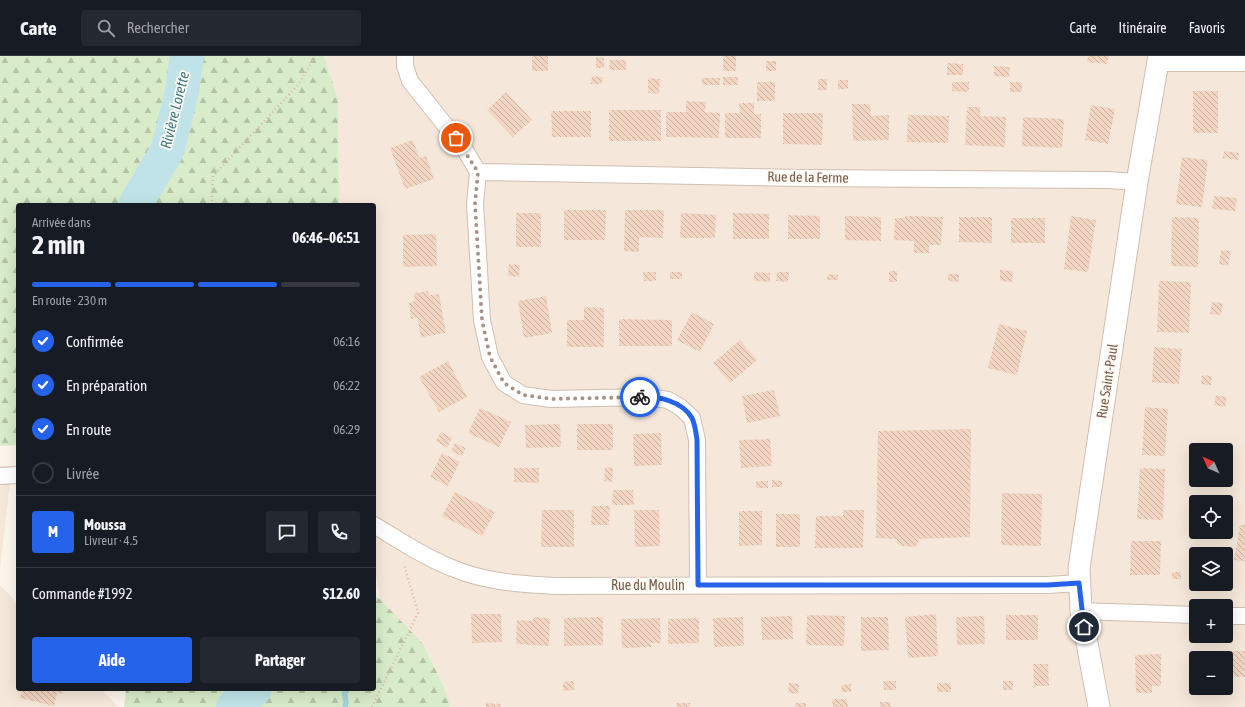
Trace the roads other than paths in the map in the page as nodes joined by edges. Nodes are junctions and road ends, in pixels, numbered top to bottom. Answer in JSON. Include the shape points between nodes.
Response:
{"nodes":[{"id":1,"x":405,"y":56,"type":"edge"},
{"id":2,"x":1158,"y":60,"type":"edge"},
{"id":3,"x":1245,"y":63,"type":"edge"},
{"id":4,"x":478,"y":172,"type":"junction"},
{"id":5,"x":1137,"y":182,"type":"junction"},
{"id":6,"x":376,"y":525,"type":"edge"},
{"id":7,"x":1079,"y":583,"type":"junction"},
{"id":8,"x":698,"y":585,"type":"junction"},
{"id":9,"x":1081,"y":611,"type":"junction"},
{"id":10,"x":1189,"y":615,"type":"edge"},
{"id":11,"x":1233,"y":616,"type":"edge"},
{"id":12,"x":1245,"y":616,"type":"edge"},
{"id":13,"x":1099,"y":707,"type":"edge"}],
"edges":[{"from":1,"to":4,"type":"street","via":[[410,81],[465,150]]},
{"from":2,"to":3,"type":"street"},
{"from":2,"to":5,"type":"street","name":"Rue Saint-Paul"},
{"from":4,"to":5,"type":"street","name":"Rue de la Ferme"},
{"from":4,"to":8,"type":"street","via":[[475,204],[482,320],[490,357],[504,383],[523,395],[551,399],[648,397],[668,400],[692,418],[697,440]]},
{"from":5,"to":7,"type":"street","name":"Rue Saint-Paul"},
{"from":6,"to":8,"type":"street","name":"Rue du Moulin","via":[[428,557],[457,570],[502,582],[555,586]]},
{"from":7,"to":8,"type":"street","name":"Rue du Moulin"},
{"from":7,"to":9,"type":"street","name":"Rue Saint-Paul"},
{"from":9,"to":10,"type":"street"},
{"from":9,"to":13,"type":"street","name":"Rue Saint-Paul"},
{"from":11,"to":12,"type":"street"}]}
